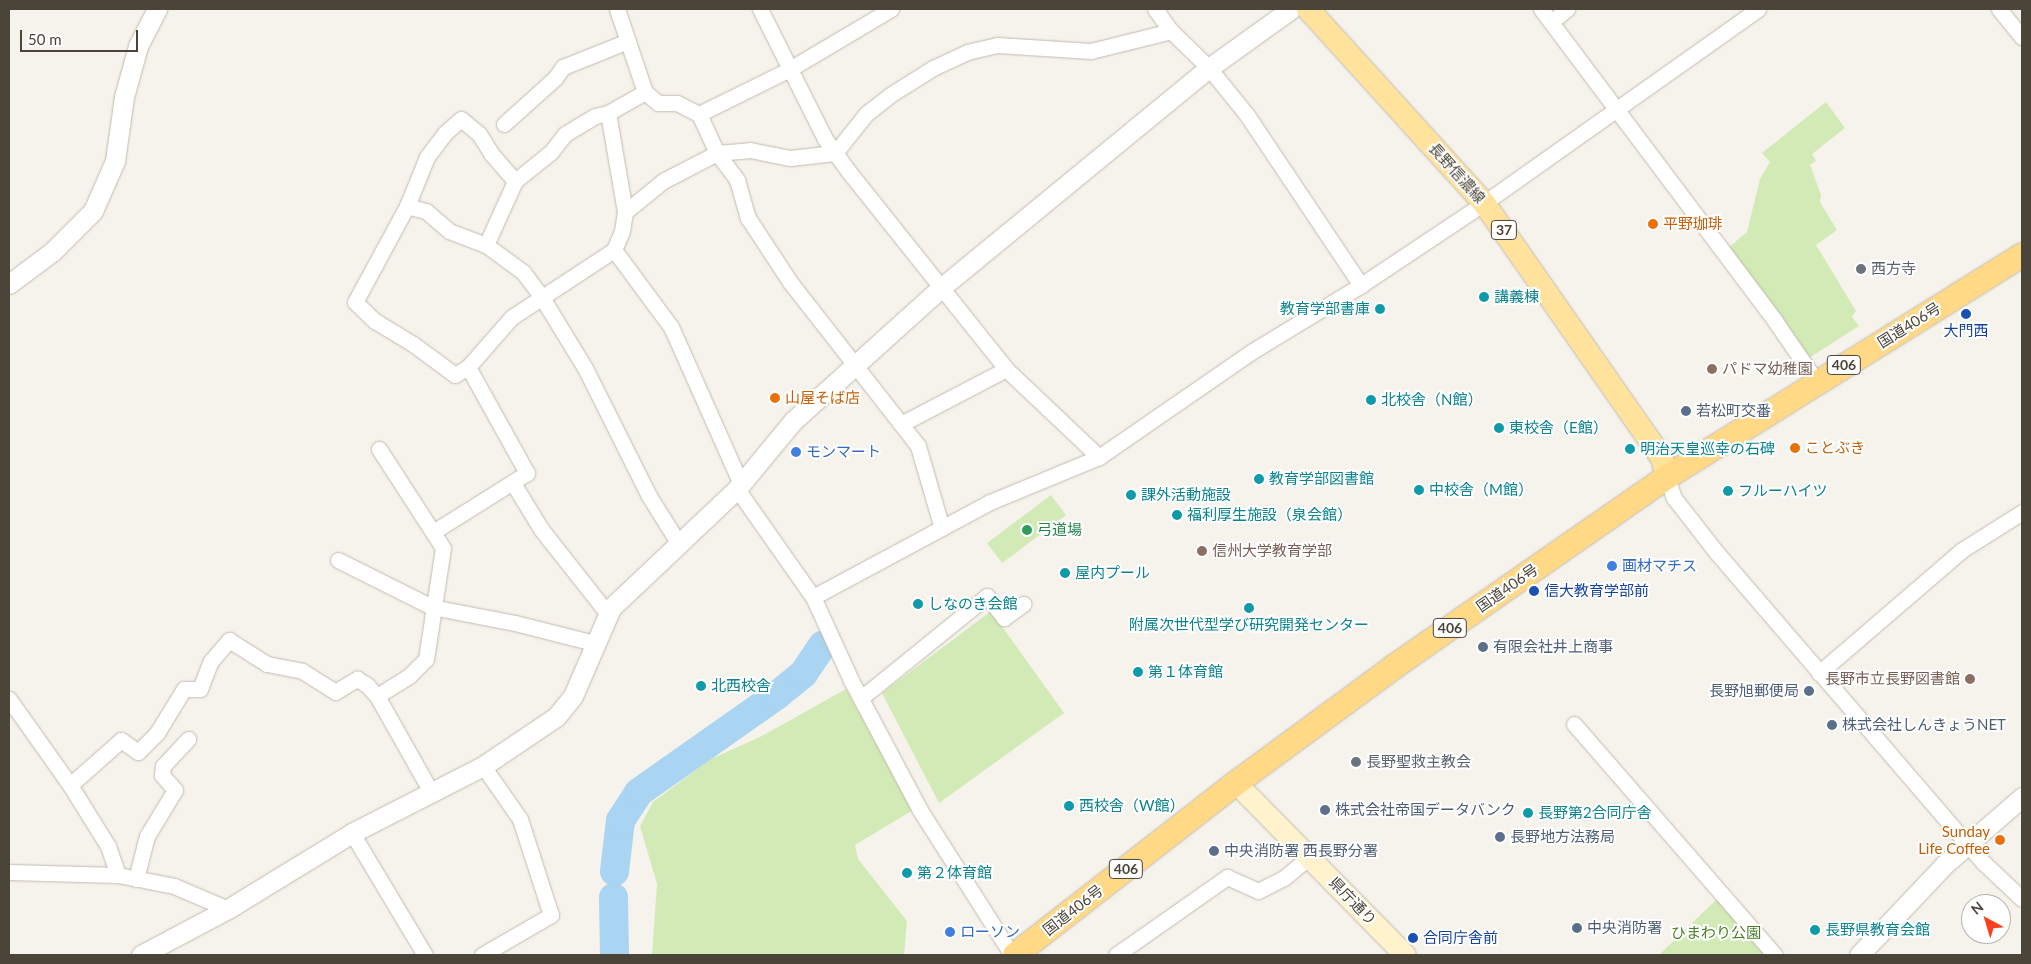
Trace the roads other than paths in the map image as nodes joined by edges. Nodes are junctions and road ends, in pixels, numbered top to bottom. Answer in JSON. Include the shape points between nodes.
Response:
{"nodes":[{"id":1,"x":158,"y":9,"type":"edge"},
{"id":2,"x":616,"y":9,"type":"edge"},
{"id":3,"x":760,"y":9,"type":"edge"},
{"id":4,"x":891,"y":9,"type":"edge"},
{"id":5,"x":1155,"y":9,"type":"edge"},
{"id":6,"x":1291,"y":9,"type":"edge"},
{"id":7,"x":1308,"y":9,"type":"edge"},
{"id":8,"x":1541,"y":9,"type":"edge"},
{"id":9,"x":1567,"y":9,"type":"edge"},
{"id":10,"x":1758,"y":9,"type":"edge"},
{"id":11,"x":1999,"y":9,"type":"edge"},
{"id":12,"x":1551,"y":22,"type":"junction"},
{"id":13,"x":1171,"y":31,"type":"junction"},
{"id":14,"x":2022,"y":37,"type":"edge"},
{"id":15,"x":628,"y":41,"type":"junction"},
{"id":16,"x":1209,"y":68,"type":"junction"},
{"id":17,"x":788,"y":70,"type":"junction"},
{"id":18,"x":645,"y":92,"type":"junction"},
{"id":19,"x":1617,"y":111,"type":"junction"},
{"id":20,"x":608,"y":113,"type":"junction"},
{"id":21,"x":699,"y":114,"type":"junction"},
{"id":22,"x":504,"y":124,"type":"dead end"},
{"id":23,"x":717,"y":153,"type":"junction"},
{"id":24,"x":835,"y":153,"type":"junction"},
{"id":25,"x":515,"y":181,"type":"junction"},
{"id":26,"x":1484,"y":203,"type":"junction"},
{"id":27,"x":407,"y":206,"type":"junction"},
{"id":28,"x":624,"y":212,"type":"junction"},
{"id":29,"x":486,"y":245,"type":"junction"},
{"id":30,"x":614,"y":250,"type":"junction"},
{"id":31,"x":2022,"y":254,"type":"edge"},
{"id":32,"x":9,"y":284,"type":"edge"},
{"id":33,"x":1361,"y":285,"type":"junction"},
{"id":34,"x":942,"y":287,"type":"junction"},
{"id":35,"x":541,"y":296,"type":"junction"},
{"id":36,"x":855,"y":363,"type":"junction"},
{"id":37,"x":468,"y":367,"type":"junction"},
{"id":38,"x":1006,"y":369,"type":"junction"},
{"id":39,"x":1817,"y":382,"type":"junction"},
{"id":40,"x":900,"y":424,"type":"junction"},
{"id":41,"x":379,"y":449,"type":"dead end"},
{"id":42,"x":1099,"y":457,"type":"junction"},
{"id":43,"x":1667,"y":477,"type":"junction"},
{"id":44,"x":513,"y":483,"type":"junction"},
{"id":45,"x":739,"y":486,"type":"junction"},
{"id":46,"x":2022,"y":512,"type":"edge"},
{"id":47,"x":942,"y":528,"type":"junction"},
{"id":48,"x":433,"y":532,"type":"junction"},
{"id":49,"x":678,"y":544,"type":"junction"},
{"id":50,"x":338,"y":560,"type":"dead end"},
{"id":51,"x":813,"y":597,"type":"junction"},
{"id":52,"x":1022,"y":604,"type":"dead end"},
{"id":53,"x":432,"y":607,"type":"junction"},
{"id":54,"x":608,"y":614,"type":"junction"},
{"id":55,"x":594,"y":644,"type":"junction"},
{"id":56,"x":1819,"y":673,"type":"junction"},
{"id":57,"x":377,"y":696,"type":"junction"},
{"id":58,"x":861,"y":698,"type":"junction"},
{"id":59,"x":9,"y":699,"type":"edge"},
{"id":60,"x":1574,"y":724,"type":"dead end"},
{"id":61,"x":188,"y":738,"type":"dead end"},
{"id":62,"x":483,"y":766,"type":"junction"},
{"id":63,"x":1236,"y":783,"type":"junction"},
{"id":64,"x":70,"y":785,"type":"junction"},
{"id":65,"x":431,"y":792,"type":"junction"},
{"id":66,"x":2022,"y":797,"type":"edge"},
{"id":67,"x":352,"y":833,"type":"junction"},
{"id":68,"x":1967,"y":844,"type":"junction"},
{"id":69,"x":1310,"y":856,"type":"junction"},
{"id":70,"x":9,"y":872,"type":"edge"},
{"id":71,"x":118,"y":875,"type":"junction"},
{"id":72,"x":136,"y":879,"type":"junction"},
{"id":73,"x":2022,"y":899,"type":"edge"},
{"id":74,"x":228,"y":909,"type":"junction"},
{"id":75,"x":141,"y":955,"type":"edge"},
{"id":76,"x":425,"y":955,"type":"edge"},
{"id":77,"x":482,"y":955,"type":"edge"},
{"id":78,"x":1013,"y":955,"type":"edge"},
{"id":79,"x":1116,"y":955,"type":"edge"},
{"id":80,"x":1405,"y":955,"type":"edge"},
{"id":81,"x":1775,"y":955,"type":"edge"},
{"id":82,"x":1859,"y":955,"type":"edge"}],
"edges":[{"from":1,"to":32,"type":"street","via":[[138,46],[124,97],[115,161],[93,210],[52,252]]},
{"from":2,"to":15,"type":"street"},
{"from":3,"to":17,"type":"street"},
{"from":4,"to":17,"type":"street"},
{"from":5,"to":13,"type":"street"},
{"from":6,"to":16,"type":"street"},
{"from":7,"to":26,"type":"main road","name":"長野信濃線","number":"37"},
{"from":8,"to":12,"type":"street"},
{"from":9,"to":12,"type":"street"},
{"from":10,"to":19,"type":"street"},
{"from":11,"to":14,"type":"street"},
{"from":12,"to":19,"type":"street"},
{"from":13,"to":16,"type":"street"},
{"from":13,"to":24,"type":"street","via":[[1091,51],[997,45],[967,52],[933,68],[890,95],[866,114]]},
{"from":15,"to":18,"type":"street"},
{"from":15,"to":22,"type":"street","via":[[563,67]]},
{"from":16,"to":33,"type":"street","via":[[1297,185]]},
{"from":16,"to":34,"type":"street"},
{"from":17,"to":21,"type":"street"},
{"from":17,"to":24,"type":"street"},
{"from":18,"to":20,"type":"street"},
{"from":18,"to":21,"type":"street","via":[[658,103],[677,103]]},
{"from":19,"to":26,"type":"street"},
{"from":19,"to":39,"type":"street"},
{"from":20,"to":25,"type":"street","via":[[595,116],[565,134],[551,152]]},
{"from":20,"to":28,"type":"street"},
{"from":21,"to":23,"type":"street"},
{"from":23,"to":24,"type":"street","via":[[750,150],[790,158]]},
{"from":23,"to":28,"type":"street","via":[[663,181]]},
{"from":23,"to":36,"type":"street","via":[[737,180],[748,218],[790,282]]},
{"from":24,"to":34,"type":"street"},
{"from":25,"to":27,"type":"street","via":[[490,153],[479,134],[461,120],[445,133],[427,157]]},
{"from":25,"to":29,"type":"street"},
{"from":26,"to":33,"type":"street"},
{"from":26,"to":43,"type":"main road","name":"長野信濃線","number":"37","via":[[1662,458]]},
{"from":27,"to":29,"type":"street","via":[[426,211],[449,231]]},
{"from":27,"to":37,"type":"street","via":[[355,302],[375,321],[455,375]]},
{"from":28,"to":30,"type":"street","via":[[622,231]]},
{"from":29,"to":35,"type":"street","via":[[523,272]]},
{"from":30,"to":35,"type":"street"},
{"from":30,"to":45,"type":"street","via":[[671,327]]},
{"from":31,"to":39,"type":"highway","name":"国道406号","number":"406"},
{"from":33,"to":42,"type":"street","via":[[1251,352]]},
{"from":34,"to":36,"type":"street"},
{"from":34,"to":38,"type":"street"},
{"from":35,"to":37,"type":"street","via":[[512,317]]},
{"from":35,"to":49,"type":"street","via":[[585,368],[649,496]]},
{"from":36,"to":40,"type":"street"},
{"from":36,"to":45,"type":"street","via":[[794,421]]},
{"from":37,"to":44,"type":"street","via":[[527,473]]},
{"from":38,"to":40,"type":"street"},
{"from":38,"to":42,"type":"street"},
{"from":39,"to":43,"type":"highway","name":"国道406号","number":"406"},
{"from":40,"to":47,"type":"street","via":[[918,446]]},
{"from":41,"to":48,"type":"street"},
{"from":42,"to":47,"type":"street","via":[[990,502]]},
{"from":43,"to":56,"type":"street","via":[[1674,498],[1705,538]]},
{"from":43,"to":63,"type":"highway","name":"国道406号","number":"406","via":[[1395,666]]},
{"from":44,"to":48,"type":"street"},
{"from":44,"to":54,"type":"street","via":[[541,529]]},
{"from":45,"to":49,"type":"street"},
{"from":45,"to":51,"type":"street"},
{"from":46,"to":56,"type":"street","via":[[1962,550]]},
{"from":47,"to":51,"type":"street"},
{"from":48,"to":53,"type":"street","via":[[443,548]]},
{"from":49,"to":54,"type":"street"},
{"from":50,"to":53,"type":"street"},
{"from":51,"to":58,"type":"street"},
{"from":52,"to":58,"type":"street","via":[[1004,618],[987,596]]},
{"from":53,"to":55,"type":"street","via":[[514,623]]},
{"from":53,"to":57,"type":"street","via":[[426,659],[409,676]]},
{"from":54,"to":55,"type":"street"},
{"from":55,"to":62,"type":"street","via":[[573,696],[556,717]]},
{"from":56,"to":68,"type":"street"},
{"from":57,"to":64,"type":"street","via":[[357,679],[335,692],[302,671],[267,664],[230,640],[211,661],[200,689],[184,689],[157,733],[138,752],[121,740]]},
{"from":57,"to":65,"type":"street"},
{"from":58,"to":78,"type":"street","via":[[920,810]]},
{"from":59,"to":64,"type":"street"},
{"from":60,"to":81,"type":"street"},
{"from":61,"to":72,"type":"street","via":[[163,766],[162,775],[175,790],[147,836]]},
{"from":62,"to":65,"type":"street"},
{"from":62,"to":77,"type":"street","via":[[520,819],[551,916]]},
{"from":63,"to":69,"type":"main road","name":"県庁通り"},
{"from":63,"to":78,"type":"highway","name":"国道406号","number":"406"},
{"from":64,"to":71,"type":"street","via":[[108,846]]},
{"from":65,"to":67,"type":"street"},
{"from":66,"to":68,"type":"street"},
{"from":67,"to":74,"type":"street"},
{"from":67,"to":76,"type":"street"},
{"from":68,"to":73,"type":"street"},
{"from":68,"to":82,"type":"street"},
{"from":69,"to":79,"type":"street","via":[[1284,878],[1258,890],[1227,878]]},
{"from":69,"to":80,"type":"main road","name":"県庁通り"},
{"from":70,"to":71,"type":"street"},
{"from":71,"to":72,"type":"street"},
{"from":72,"to":74,"type":"street","via":[[174,886]]},
{"from":74,"to":75,"type":"street"}]}
